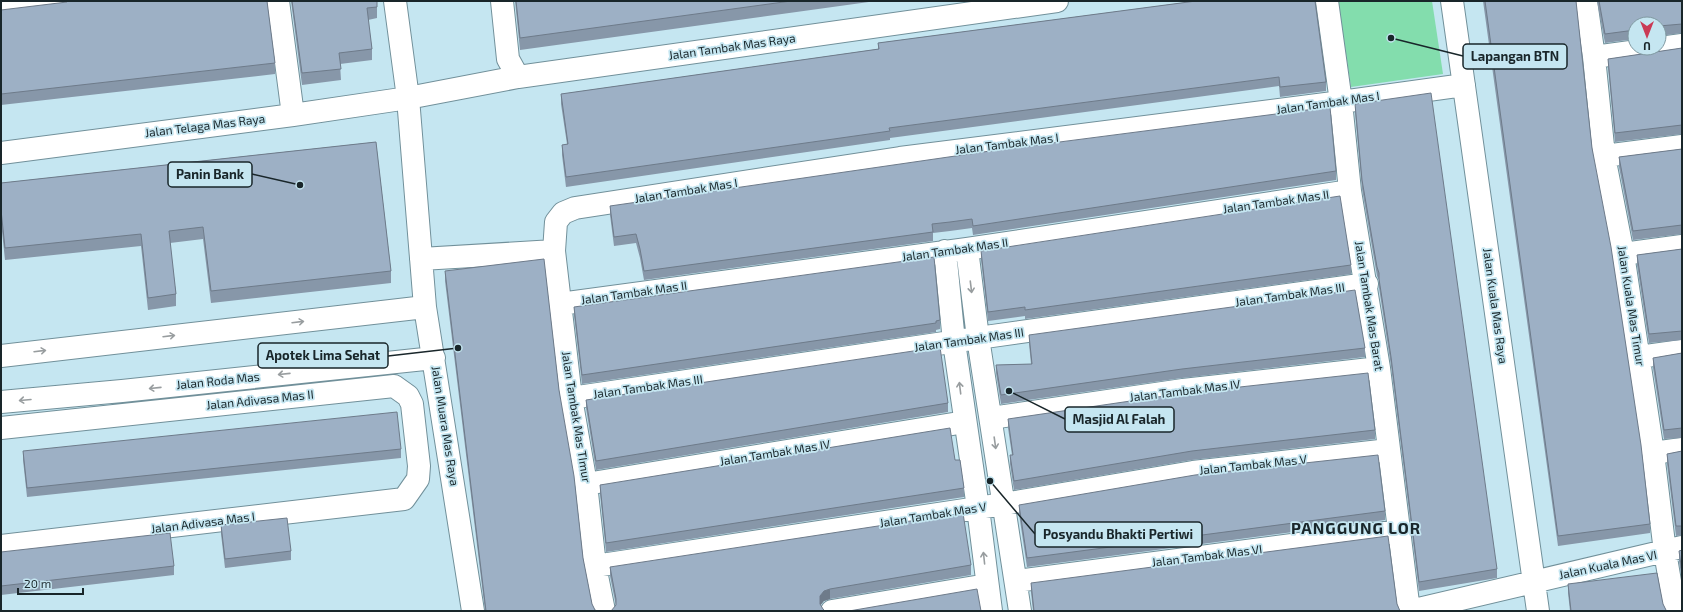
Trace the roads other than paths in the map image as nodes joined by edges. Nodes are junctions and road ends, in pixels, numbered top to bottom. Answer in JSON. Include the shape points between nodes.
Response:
{"nodes":[{"id":1,"x":65,"y":1,"type":"edge"},
{"id":2,"x":278,"y":1,"type":"edge"},
{"id":3,"x":395,"y":1,"type":"edge"},
{"id":4,"x":502,"y":1,"type":"edge"},
{"id":5,"x":1057,"y":1,"type":"edge"},
{"id":6,"x":1327,"y":1,"type":"edge"},
{"id":7,"x":1452,"y":1,"type":"edge"},
{"id":8,"x":1586,"y":1,"type":"edge"},
{"id":9,"x":1,"y":9,"type":"edge"},
{"id":10,"x":1682,"y":45,"type":"edge"},
{"id":11,"x":1594,"y":57,"type":"junction"},
{"id":12,"x":518,"y":77,"type":"junction"},
{"id":13,"x":1464,"y":85,"type":"junction"},
{"id":14,"x":408,"y":98,"type":"junction"},
{"id":15,"x":1341,"y":102,"type":"junction"},
{"id":16,"x":294,"y":115,"type":"junction"},
{"id":17,"x":1682,"y":146,"type":"edge"},
{"id":18,"x":1,"y":153,"type":"edge"},
{"id":19,"x":1604,"y":156,"type":"junction"},
{"id":20,"x":1350,"y":191,"type":"junction"},
{"id":21,"x":556,"y":222,"type":"joint"},
{"id":22,"x":1682,"y":246,"type":"edge"},
{"id":23,"x":967,"y":248,"type":"junction"},
{"id":24,"x":554,"y":251,"type":"junction"},
{"id":25,"x":945,"y":251,"type":"junction"},
{"id":26,"x":1623,"y":254,"type":"junction"},
{"id":27,"x":421,"y":259,"type":"junction"},
{"id":28,"x":1367,"y":284,"type":"junction"},
{"id":29,"x":560,"y":304,"type":"junction"},
{"id":30,"x":425,"y":307,"type":"junction"},
{"id":31,"x":978,"y":338,"type":"junction"},
{"id":32,"x":954,"y":342,"type":"junction"},
{"id":33,"x":1682,"y":350,"type":"edge"},
{"id":34,"x":1,"y":356,"type":"edge"},
{"id":35,"x":1639,"y":357,"type":"junction"},
{"id":36,"x":434,"y":358,"type":"junction"},
{"id":37,"x":1379,"y":368,"type":"junction"},
{"id":38,"x":571,"y":398,"type":"junction"},
{"id":39,"x":1,"y":401,"type":"edge"},
{"id":40,"x":991,"y":418,"type":"junction"},
{"id":41,"x":965,"y":422,"type":"junction"},
{"id":42,"x":1,"y":428,"type":"edge"},
{"id":43,"x":1682,"y":449,"type":"edge"},
{"id":44,"x":1389,"y":450,"type":"junction"},
{"id":45,"x":1653,"y":453,"type":"junction"},
{"id":46,"x":586,"y":484,"type":"junction"},
{"id":47,"x":404,"y":499,"type":"joint"},
{"id":48,"x":1004,"y":504,"type":"junction"},
{"id":49,"x":978,"y":508,"type":"junction"},
{"id":50,"x":1398,"y":532,"type":"junction"},
{"id":51,"x":1,"y":546,"type":"edge"},
{"id":52,"x":1674,"y":549,"type":"edge"},
{"id":53,"x":595,"y":566,"type":"junction"},
{"id":54,"x":1016,"y":581,"type":"junction"},
{"id":55,"x":1533,"y":581,"type":"junction"},
{"id":56,"x":987,"y":585,"type":"junction"},
{"id":57,"x":473,"y":611,"type":"edge"},
{"id":58,"x":604,"y":611,"type":"edge"},
{"id":59,"x":832,"y":611,"type":"edge"},
{"id":60,"x":991,"y":611,"type":"edge"},
{"id":61,"x":1020,"y":611,"type":"edge"},
{"id":62,"x":1410,"y":611,"type":"edge"},
{"id":63,"x":1538,"y":611,"type":"edge"},
{"id":64,"x":1675,"y":611,"type":"edge"}],
"edges":[{"from":1,"to":9,"type":"street"},
{"from":2,"to":16,"type":"street"},
{"from":3,"to":14,"type":"street","name":"Jalan Muara Mas Raya"},
{"from":4,"to":12,"type":"street","via":[[508,59]]},
{"from":5,"to":12,"type":"street","name":"Jalan Tambak Mas Raya"},
{"from":6,"to":15,"type":"street","name":"Jalan Tambak Mas Barat"},
{"from":7,"to":13,"type":"street","name":"Jalan Kuala Mas Raya"},
{"from":8,"to":11,"type":"street","name":"Jalan Kuala Mas Timur"},
{"from":10,"to":11,"type":"street"},
{"from":11,"to":19,"type":"street","name":"Jalan Kuala Mas Timur"},
{"from":12,"to":14,"type":"street","name":"Jalan Tambak Mas Raya"},
{"from":13,"to":15,"type":"street","name":"Jalan Tambak Mas I"},
{"from":13,"to":55,"type":"street","name":"Jalan Kuala Mas Raya"},
{"from":14,"to":16,"type":"street","name":"Jalan Telaga Mas Raya"},
{"from":14,"to":27,"type":"street","name":"Jalan Muara Mas Raya"},
{"from":15,"to":20,"type":"street","name":"Jalan Tambak Mas Barat"},
{"from":15,"to":21,"type":"street","name":"Jalan Tambak Mas I","via":[[900,158],[575,208],[563,213]]},
{"from":16,"to":18,"type":"street","name":"Jalan Telaga Mas Raya"},
{"from":17,"to":19,"type":"street"},
{"from":19,"to":26,"type":"street","name":"Jalan Kuala Mas Timur"},
{"from":20,"to":23,"type":"street","name":"Jalan Tambak Mas II"},
{"from":20,"to":28,"type":"street","name":"Jalan Tambak Mas Barat"},
{"from":21,"to":24,"type":"street","name":"Jalan Tambak Mas TImur"},
{"from":22,"to":26,"type":"street"},
{"from":23,"to":25,"type":"street","name":"Jalan Tambak Mas II"},
{"from":23,"to":31,"type":"street","one_way":true},
{"from":24,"to":27,"type":"street"},
{"from":24,"to":29,"type":"street","name":"Jalan Tambak Mas TImur"},
{"from":25,"to":29,"type":"street","name":"Jalan Tambak Mas II"},
{"from":25,"to":32,"type":"street"},
{"from":26,"to":35,"type":"street","name":"Jalan Kuala Mas Timur"},
{"from":27,"to":30,"type":"street","name":"Jalan Muara Mas Raya"},
{"from":28,"to":31,"type":"street","name":"Jalan Tambak Mas III"},
{"from":28,"to":37,"type":"street","name":"Jalan Tambak Mas Barat"},
{"from":29,"to":38,"type":"street","name":"Jalan Tambak Mas TImur"},
{"from":34,"to":30,"type":"street","one_way":true},
{"from":30,"to":36,"type":"street","name":"Jalan Muara Mas Raya"},
{"from":31,"to":32,"type":"street","name":"Jalan Tambak Mas III"},
{"from":31,"to":40,"type":"street"},
{"from":32,"to":38,"type":"street","name":"Jalan Tambak Mas III"},
{"from":41,"to":32,"type":"street","one_way":true},
{"from":33,"to":35,"type":"street"},
{"from":35,"to":45,"type":"street","name":"Jalan Kuala Mas Timur"},
{"from":36,"to":39,"type":"street","name":"Jalan Roda Mas","one_way":true,"via":[[122,391]]},
{"from":36,"to":57,"type":"street","name":"Jalan Muara Mas Raya"},
{"from":37,"to":40,"type":"street","name":"Jalan Tambak Mas IV","via":[[1183,390]]},
{"from":37,"to":44,"type":"street","name":"Jalan Tambak Mas Barat"},
{"from":38,"to":46,"type":"street","name":"Jalan Tambak Mas TImur"},
{"from":40,"to":48,"type":"street","one_way":true},
{"from":41,"to":46,"type":"street","name":"Jalan Tambak Mas IV"},
{"from":41,"to":49,"type":"street"},
{"from":42,"to":47,"type":"street","name":"Jalan Adivasa Mas II","via":[[394,386],[408,396],[415,416],[418,479]]},
{"from":43,"to":45,"type":"street"},
{"from":44,"to":48,"type":"street","name":"Jalan Tambak Mas V","via":[[1193,472]]},
{"from":44,"to":50,"type":"street","name":"Jalan Tambak Mas Barat"},
{"from":45,"to":52,"type":"street","name":"Jalan Kuala Mas Timur"},
{"from":46,"to":53,"type":"street","name":"Jalan Tambak Mas TImur"},
{"from":47,"to":51,"type":"street","name":"Jalan Adivasa Mas I"},
{"from":48,"to":49,"type":"street","name":"Jalan Tambak Mas V"},
{"from":48,"to":54,"type":"street"},
{"from":49,"to":53,"type":"street","name":"Jalan Tambak Mas V"},
{"from":56,"to":49,"type":"street","one_way":true},
{"from":50,"to":54,"type":"street","name":"Jalan Tambak Mas VI"},
{"from":50,"to":62,"type":"street","name":"Jalan Tambak Mas Barat"},
{"from":52,"to":55,"type":"street","name":"Jalan Kuala Mas VI"},
{"from":52,"to":64,"type":"street","name":"Jalan Kuala Mas Timur"},
{"from":53,"to":58,"type":"street","name":"Jalan Tambak Mas TImur"},
{"from":54,"to":61,"type":"street"},
{"from":55,"to":62,"type":"street","name":"Jalan Kuala Mas VI"},
{"from":55,"to":63,"type":"street","name":"Jalan Kuala Mas Raya"},
{"from":56,"to":59,"type":"street"},
{"from":56,"to":60,"type":"street"}]}
